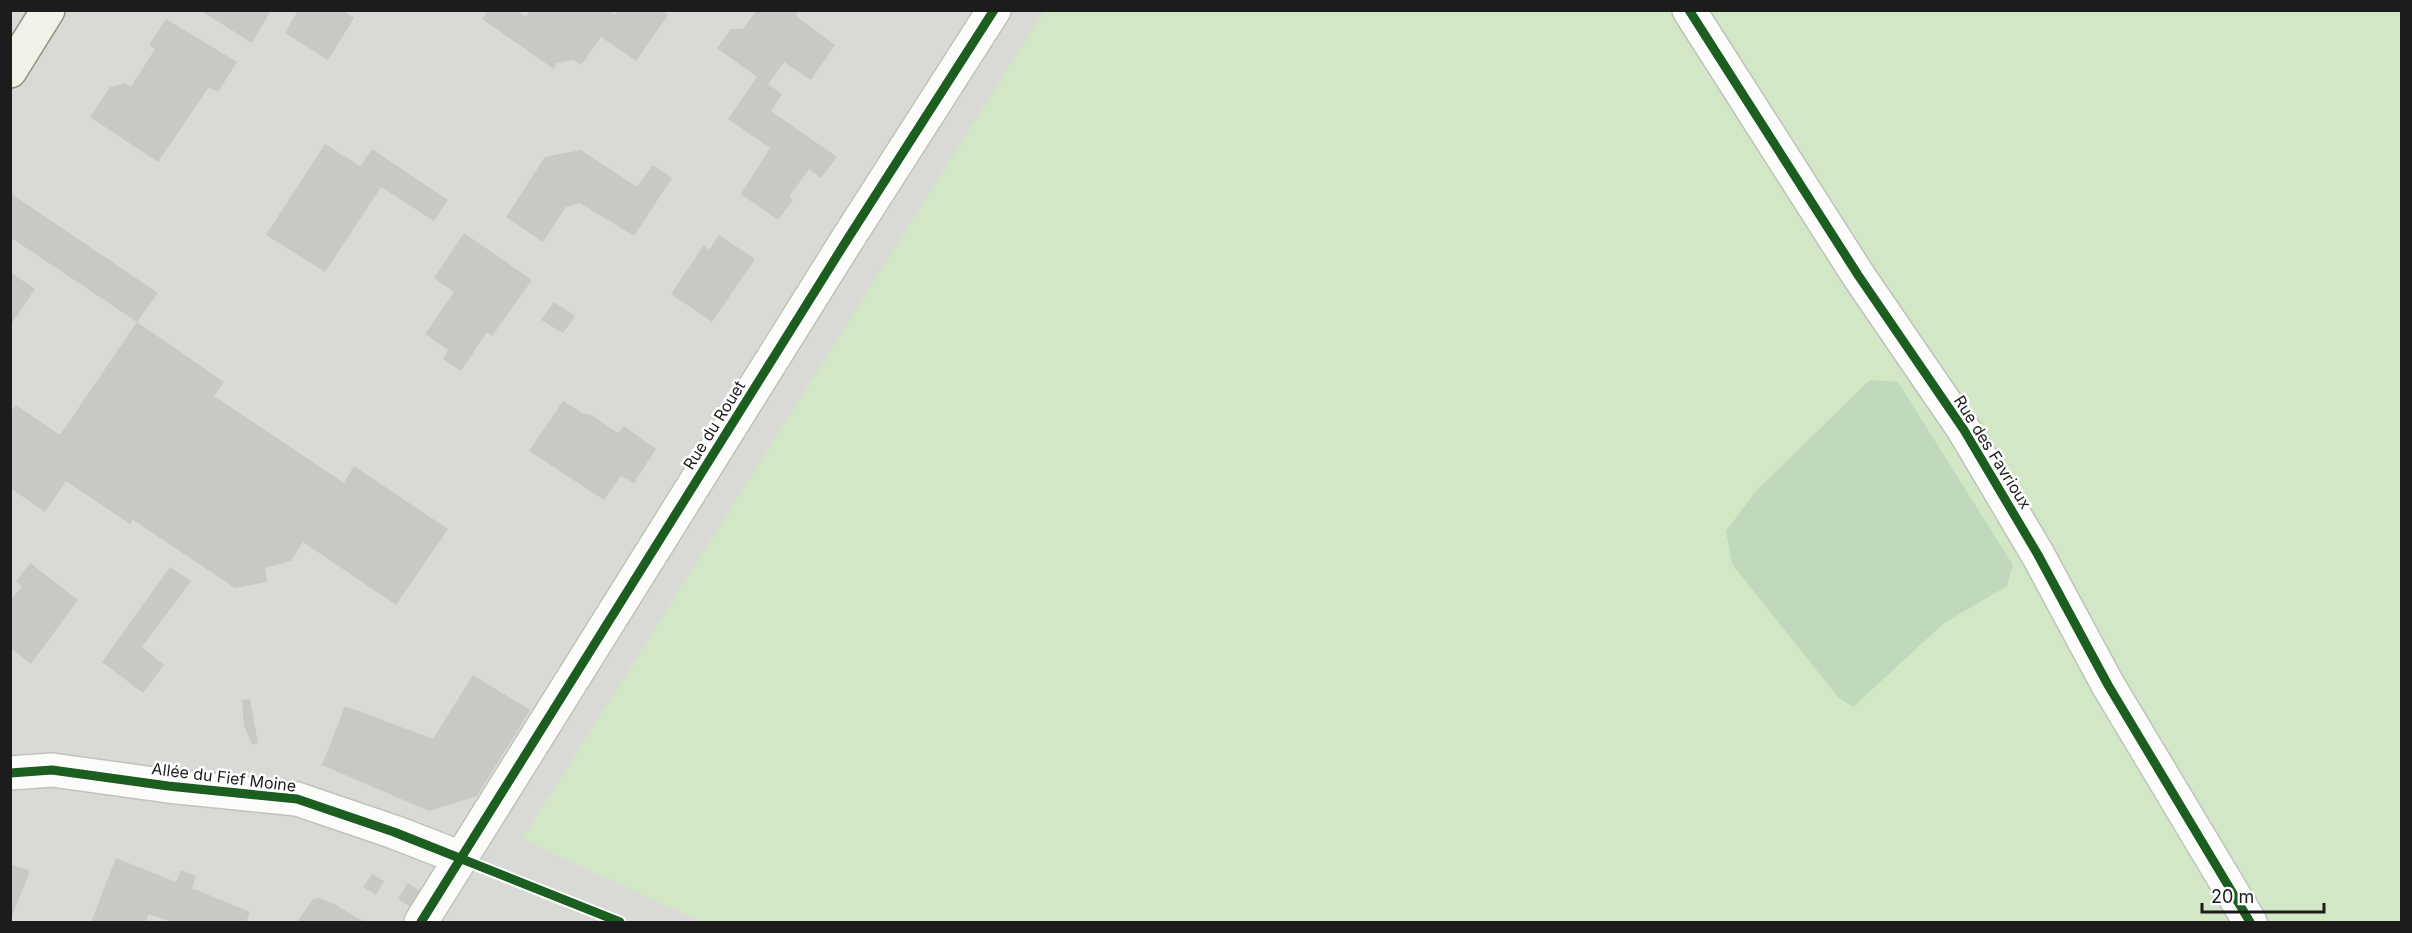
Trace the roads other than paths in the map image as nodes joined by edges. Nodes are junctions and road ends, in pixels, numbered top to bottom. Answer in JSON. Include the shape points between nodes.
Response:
{"nodes":[{"id":1,"x":48,"y":10,"type":"edge"},
{"id":2,"x":994,"y":10,"type":"edge"},
{"id":3,"x":1689,"y":10,"type":"edge"},
{"id":4,"x":10,"y":70,"type":"edge"},
{"id":5,"x":10,"y":773,"type":"edge"},
{"id":6,"x":461,"y":858,"type":"junction"},
{"id":7,"x":421,"y":922,"type":"edge"},
{"id":8,"x":2250,"y":922,"type":"edge"}],
"edges":[{"from":1,"to":4,"type":"street"},
{"from":2,"to":6,"type":"street","name":"Rue du Rouet"},
{"from":3,"to":8,"type":"street","name":"Rue des Favrioux","via":[[1858,275],[1964,430],[2038,555],[2108,686]]},
{"from":5,"to":6,"type":"street","name":"Allée du Fief Moine","via":[[52,770],[297,799]]},
{"from":6,"to":7,"type":"street","name":"Rue du Rouet"}]}
